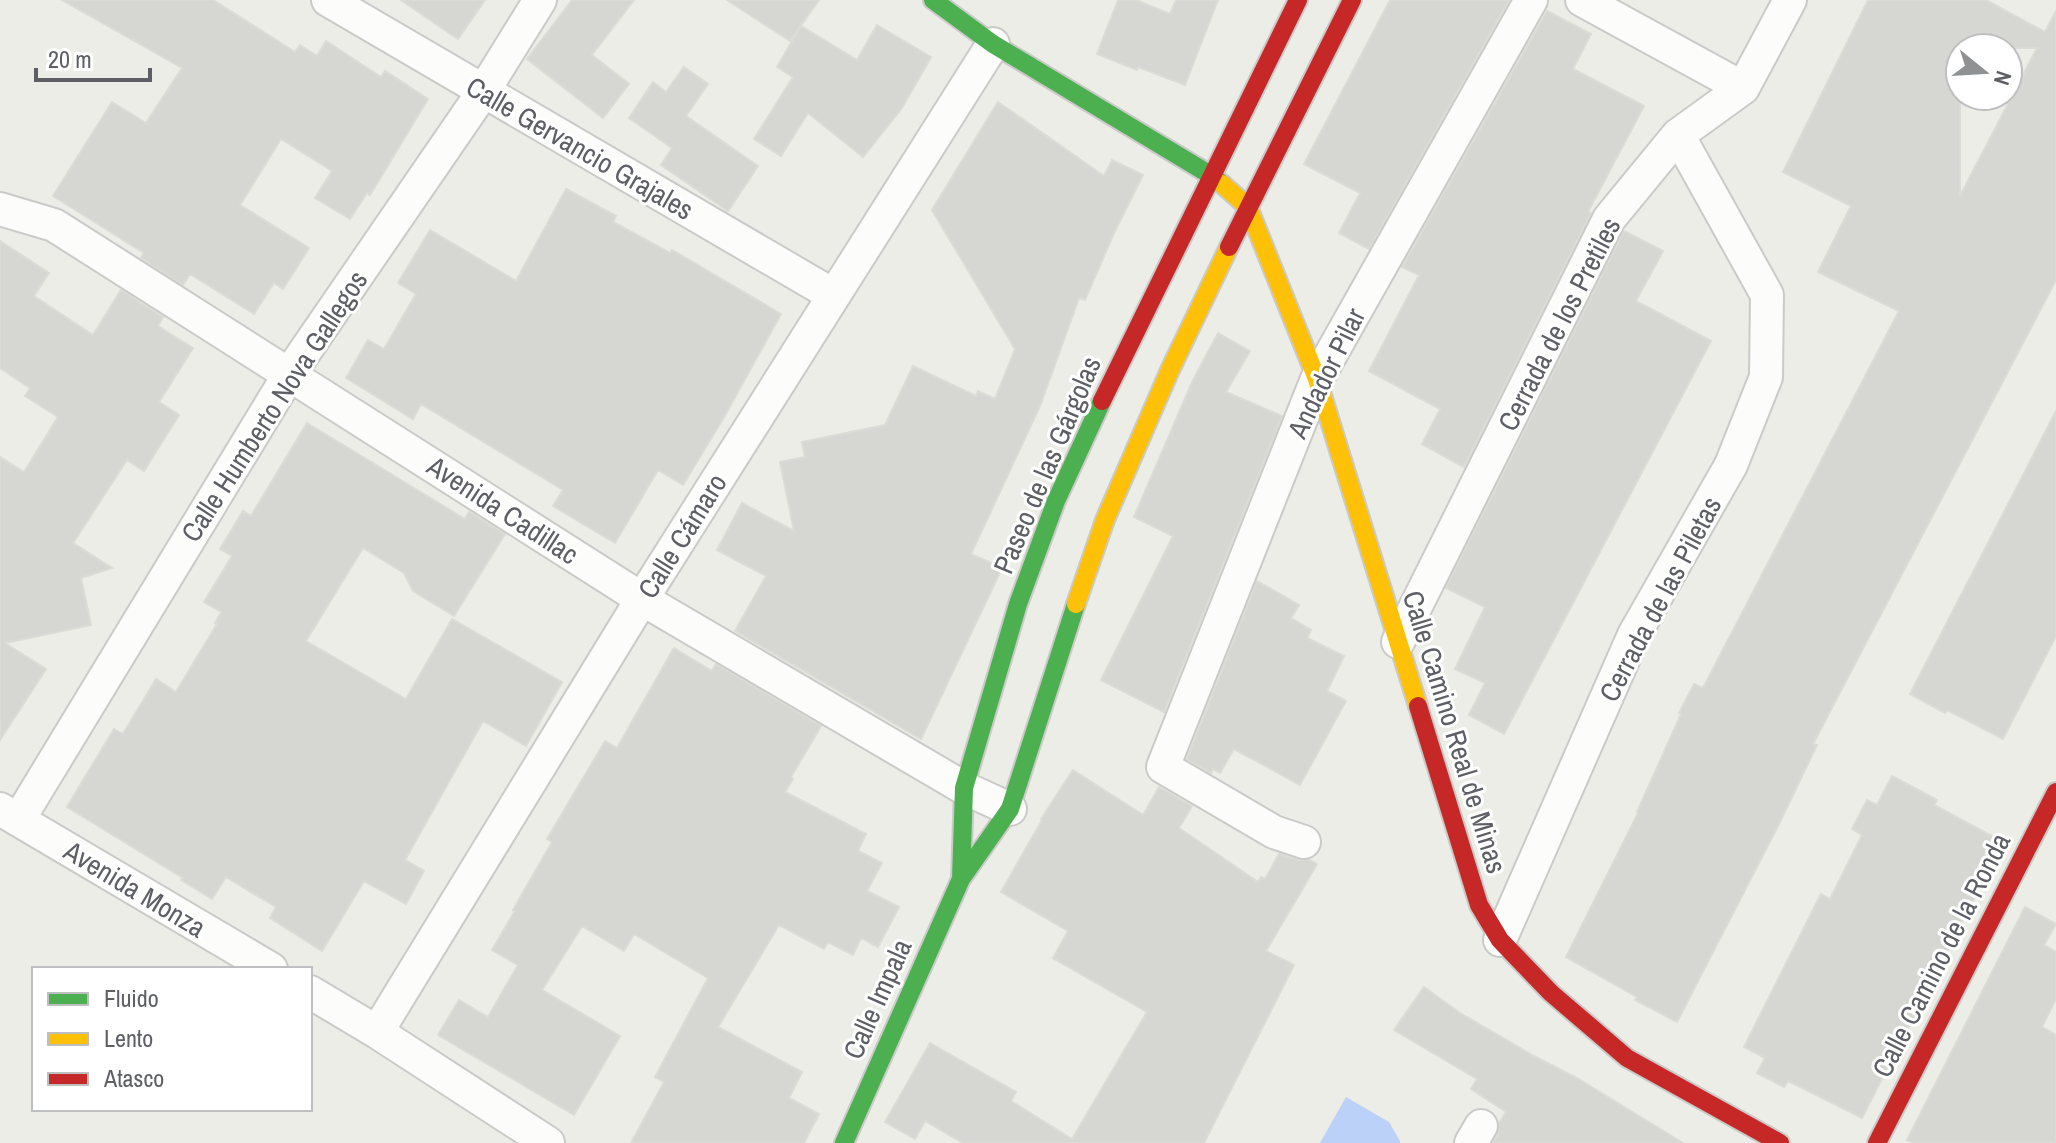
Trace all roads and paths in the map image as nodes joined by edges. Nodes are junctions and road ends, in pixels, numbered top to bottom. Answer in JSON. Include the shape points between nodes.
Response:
{"nodes":[{"id":1,"x":328,"y":0,"type":"edge"},
{"id":2,"x":540,"y":0,"type":"edge"},
{"id":3,"x":933,"y":0,"type":"edge"},
{"id":4,"x":1298,"y":0,"type":"edge"},
{"id":5,"x":1352,"y":0,"type":"edge"},
{"id":6,"x":1531,"y":0,"type":"edge"},
{"id":7,"x":1582,"y":0,"type":"edge"},
{"id":8,"x":1790,"y":0,"type":"edge"},
{"id":9,"x":993,"y":44,"type":"junction"},
{"id":10,"x":1743,"y":88,"type":"junction"},
{"id":11,"x":483,"y":92,"type":"junction"},
{"id":12,"x":1678,"y":135,"type":"junction"},
{"id":13,"x":1212,"y":176,"type":"junction"},
{"id":14,"x":1248,"y":207,"type":"junction"},
{"id":15,"x":0,"y":209,"type":"edge"},
{"id":16,"x":833,"y":295,"type":"junction"},
{"id":17,"x":290,"y":373,"type":"junction"},
{"id":18,"x":1317,"y":379,"type":"junction"},
{"id":19,"x":642,"y":599,"type":"junction"},
{"id":20,"x":1398,"y":642,"type":"junction"},
{"id":21,"x":964,"y":788,"type":"junction"},
{"id":22,"x":2050,"y":804,"type":"edge"},
{"id":23,"x":1010,"y":809,"type":"junction"},
{"id":24,"x":9,"y":814,"type":"edge"},
{"id":25,"x":1304,"y":842,"type":"dead end"},
{"id":26,"x":2056,"y":848,"type":"edge"},
{"id":27,"x":961,"y":879,"type":"junction"},
{"id":28,"x":1500,"y":940,"type":"junction"},
{"id":29,"x":268,"y":967,"type":"edge"},
{"id":30,"x":312,"y":993,"type":"edge"},
{"id":31,"x":377,"y":1032,"type":"junction"},
{"id":32,"x":548,"y":1143,"type":"edge"},
{"id":33,"x":844,"y":1143,"type":"edge"},
{"id":34,"x":1780,"y":1143,"type":"edge"},
{"id":35,"x":1877,"y":1143,"type":"edge"}],
"edges":[{"from":1,"to":11,"type":"street","name":"Calle Gervancio Grajales"},
{"from":2,"to":11,"type":"street","name":"Calle Humberto Nova Gallegos"},
{"from":3,"to":9,"type":"street"},
{"from":4,"to":13,"type":"street","name":"Paseo de las Gárgolas"},
{"from":5,"to":14,"type":"street"},
{"from":6,"to":18,"type":"street","name":"Andador Pilar"},
{"from":7,"to":10,"type":"street"},
{"from":8,"to":10,"type":"street","name":"Cerrada de los Pretiles"},
{"from":9,"to":13,"type":"street"},
{"from":9,"to":16,"type":"street","name":"Calle Cámaro"},
{"from":10,"to":12,"type":"street","name":"Cerrada de los Pretiles"},
{"from":11,"to":16,"type":"street","name":"Calle Gervancio Grajales"},
{"from":11,"to":17,"type":"street","name":"Calle Humberto Nova Gallegos"},
{"from":12,"to":20,"type":"street","name":"Cerrada de los Pretiles","via":[[1609,219]]},
{"from":12,"to":28,"type":"street","name":"Cerrada de las Piletas","via":[[1767,295],[1766,377],[1731,465],[1634,635]]},
{"from":13,"to":14,"type":"street"},
{"from":13,"to":21,"type":"street","name":"Paseo de las Gárgolas","via":[[1056,501],[1018,604]]},
{"from":14,"to":18,"type":"street","name":"Calle Camino Real de Minas"},
{"from":14,"to":23,"type":"street","via":[[1105,520]]},
{"from":15,"to":17,"type":"street","name":"Avenida Cadillac","via":[[54,225]]},
{"from":16,"to":19,"type":"street","name":"Calle Cámaro"},
{"from":17,"to":19,"type":"street","name":"Avenida Cadillac"},
{"from":17,"to":24,"type":"street","name":"Calle Humberto Nova Gallegos"},
{"from":18,"to":20,"type":"street","name":"Calle Camino Real de Minas"},
{"from":18,"to":25,"type":"street","name":"Andador Pilar","via":[[1163,767],[1274,832]]},
{"from":19,"to":21,"type":"street","name":"Avenida Cadillac"},
{"from":19,"to":31,"type":"street","name":"Calle Cámaro"},
{"from":20,"to":28,"type":"street","name":"Calle Camino Real de Minas","via":[[1479,905]]},
{"from":21,"to":23,"type":"street","name":"Avenida Cadillac"},
{"from":21,"to":27,"type":"street","name":"Calle Impala"},
{"from":22,"to":26,"type":"street"},
{"from":22,"to":35,"type":"street","name":"Calle Camino de la Ronda"},
{"from":23,"to":27,"type":"street","name":"Calle Impala"},
{"from":24,"to":29,"type":"street","name":"Avenida Monza"},
{"from":27,"to":33,"type":"street","name":"Calle Impala"},
{"from":28,"to":34,"type":"street","name":"Calle Camino Real de Minas","via":[[1551,993],[1627,1058]]},
{"from":30,"to":31,"type":"street"},
{"from":31,"to":32,"type":"street"}]}
